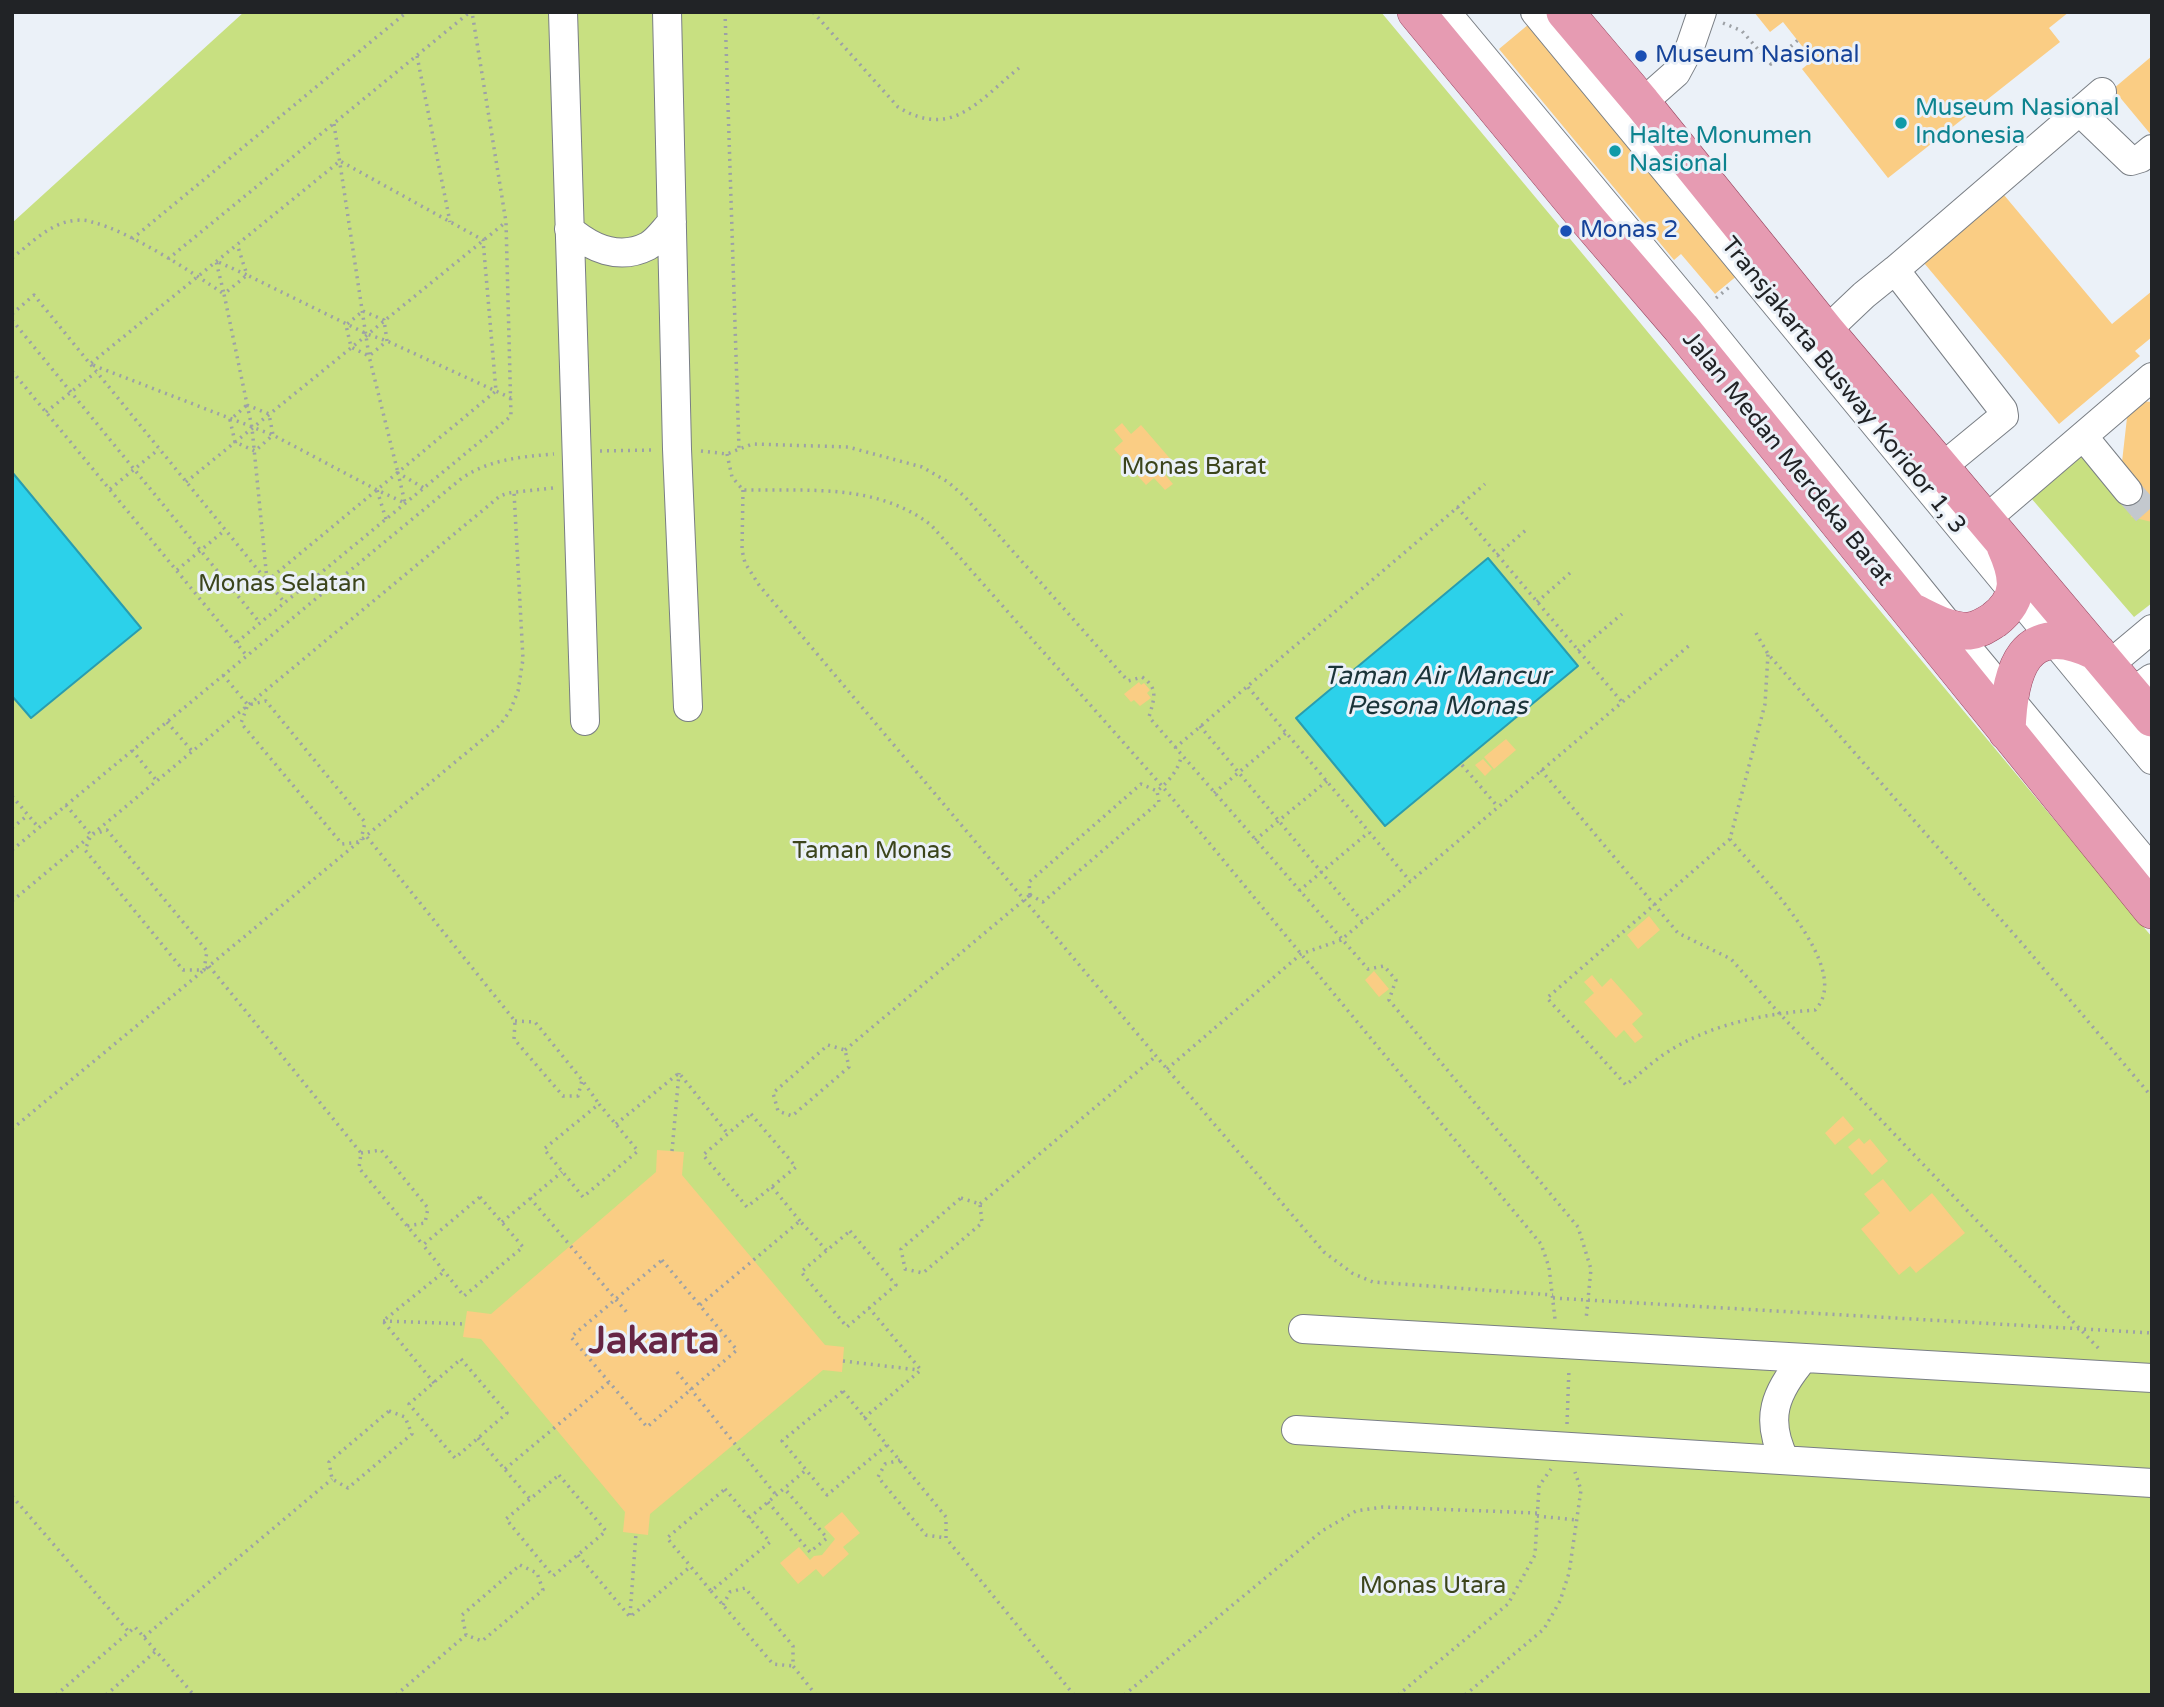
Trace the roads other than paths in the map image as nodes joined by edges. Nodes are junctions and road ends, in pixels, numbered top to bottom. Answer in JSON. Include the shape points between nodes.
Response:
{"nodes":[{"id":1,"x":563,"y":12,"type":"edge"},
{"id":2,"x":667,"y":12,"type":"edge"},
{"id":3,"x":1416,"y":12,"type":"edge"},
{"id":4,"x":1446,"y":12,"type":"edge"},
{"id":5,"x":1535,"y":12,"type":"edge"},
{"id":6,"x":1565,"y":12,"type":"edge"},
{"id":7,"x":1702,"y":13,"type":"edge"},
{"id":8,"x":2102,"y":92,"type":"dead end"},
{"id":9,"x":1642,"y":103,"type":"junction"},
{"id":10,"x":2079,"y":111,"type":"junction"},
{"id":11,"x":2152,"y":149,"type":"edge"},
{"id":12,"x":672,"y":222,"type":"junction"},
{"id":13,"x":569,"y":229,"type":"junction"},
{"id":14,"x":1895,"y":270,"type":"junction"},
{"id":15,"x":1826,"y":331,"type":"junction"},
{"id":16,"x":2152,"y":377,"type":"edge"},
{"id":17,"x":2083,"y":436,"type":"junction"},
{"id":18,"x":1942,"y":467,"type":"junction"},
{"id":19,"x":2128,"y":491,"type":"tunnel mouth"},
{"id":20,"x":1993,"y":529,"type":"junction"},
{"id":21,"x":2014,"y":596,"type":"junction"},
{"id":22,"x":1911,"y":611,"type":"junction"},
{"id":23,"x":1951,"y":628,"type":"junction"},
{"id":24,"x":2152,"y":629,"type":"edge"},
{"id":25,"x":2052,"y":640,"type":"junction"},
{"id":26,"x":2103,"y":658,"type":"junction"},
{"id":27,"x":2008,"y":696,"type":"junction"},
{"id":28,"x":2145,"y":696,"type":"edge"},
{"id":29,"x":688,"y":707,"type":"dead end"},
{"id":30,"x":585,"y":721,"type":"dead end"},
{"id":31,"x":2007,"y":732,"type":"junction"},
{"id":32,"x":2152,"y":760,"type":"edge"},
{"id":33,"x":2152,"y":870,"type":"edge"},
{"id":34,"x":2152,"y":910,"type":"edge"},
{"id":35,"x":1303,"y":1329,"type":"dead end"},
{"id":36,"x":1804,"y":1358,"type":"junction"},
{"id":37,"x":2139,"y":1378,"type":"edge"},
{"id":38,"x":1296,"y":1430,"type":"dead end"},
{"id":39,"x":1785,"y":1460,"type":"junction"},
{"id":40,"x":2152,"y":1483,"type":"edge"}],
"edges":[{"from":1,"to":13,"type":"street"},
{"from":2,"to":12,"type":"street"},
{"from":3,"to":22,"type":"main road","name":"Jalan Medan Merdeka Barat"},
{"from":4,"to":23,"type":"street"},
{"from":5,"to":21,"type":"street","name":"Transjakarta Busway Koridor 1, 3"},
{"from":6,"to":9,"type":"main road"},
{"from":7,"to":9,"type":"street","via":[[1676,73]]},
{"from":8,"to":10,"type":"street"},
{"from":9,"to":15,"type":"main road"},
{"from":10,"to":11,"type":"street","via":[[2131,161]]},
{"from":10,"to":14,"type":"street"},
{"from":12,"to":13,"type":"street","via":[[647,246],[628,252],[590,246]]},
{"from":12,"to":29,"type":"street"},
{"from":13,"to":30,"type":"street"},
{"from":14,"to":15,"type":"street"},
{"from":14,"to":18,"type":"street","via":[[2003,410],[2004,416]]},
{"from":15,"to":18,"type":"main road"},
{"from":16,"to":17,"type":"street"},
{"from":17,"to":19,"type":"street"},
{"from":17,"to":20,"type":"street"},
{"from":18,"to":20,"type":"main road"},
{"from":20,"to":21,"type":"main road","via":[[2013,565]]},
{"from":20,"to":26,"type":"main road"},
{"from":21,"to":23,"type":"main road","via":[[1982,628]]},
{"from":21,"to":25,"type":"street","name":"Transjakarta Busway Koridor 1, 3"},
{"from":22,"to":23,"type":"main road"},
{"from":22,"to":31,"type":"main road","name":"Jalan Medan Merdeka Barat"},
{"from":23,"to":27,"type":"street"},
{"from":24,"to":26,"type":"street"},
{"from":25,"to":26,"type":"main road","via":[[2075,641]]},
{"from":25,"to":27,"type":"main road","via":[[2022,660]]},
{"from":25,"to":32,"type":"street","name":"Transjakarta Busway Koridor 1, 3"},
{"from":26,"to":28,"type":"main road"},
{"from":27,"to":31,"type":"main road"},
{"from":27,"to":33,"type":"street"},
{"from":31,"to":34,"type":"main road","name":"Jalan Medan Merdeka Barat"},
{"from":35,"to":36,"type":"street"},
{"from":36,"to":37,"type":"street"},
{"from":36,"to":39,"type":"street","via":[[1780,1392],[1773,1417],[1774,1437]]},
{"from":38,"to":39,"type":"street"},
{"from":39,"to":40,"type":"street"}]}
